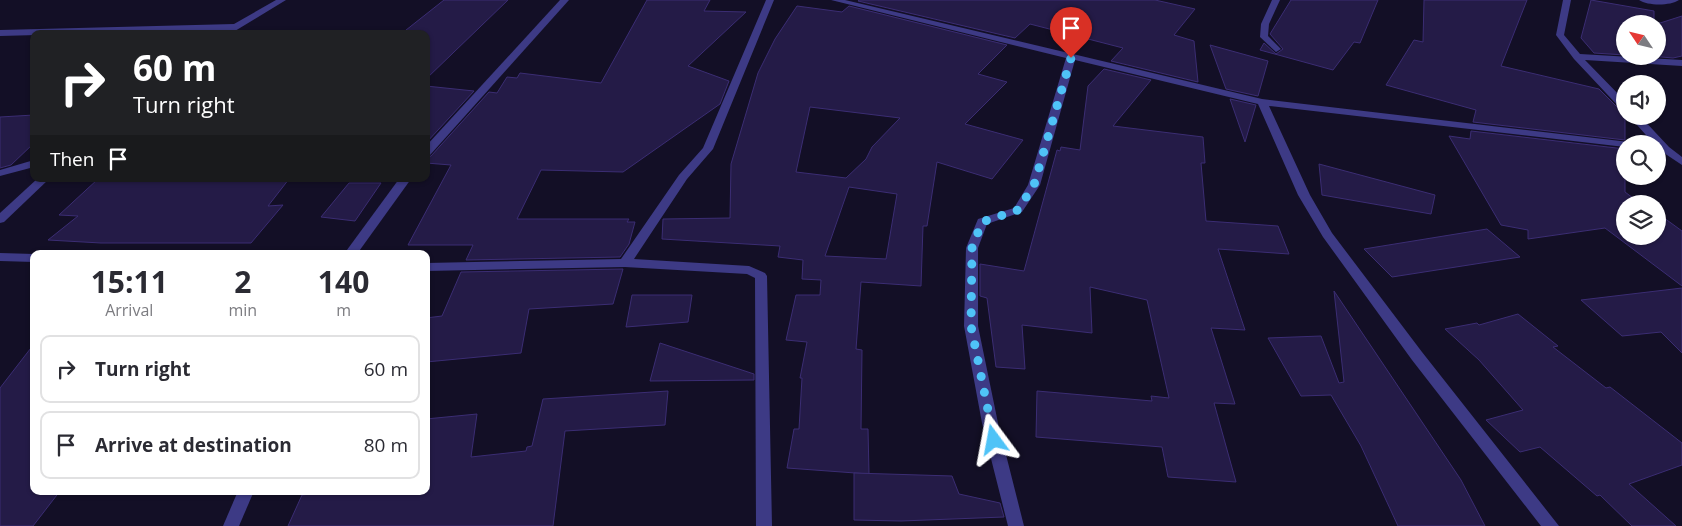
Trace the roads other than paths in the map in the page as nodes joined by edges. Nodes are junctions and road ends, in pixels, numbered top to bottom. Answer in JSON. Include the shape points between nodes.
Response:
{"nodes":[{"id":1,"x":282,"y":0,"type":"edge"},
{"id":2,"x":564,"y":0,"type":"edge"},
{"id":3,"x":770,"y":0,"type":"edge"},
{"id":4,"x":835,"y":0,"type":"edge"},
{"id":5,"x":1276,"y":0,"type":"edge"},
{"id":6,"x":1567,"y":0,"type":"edge"},
{"id":7,"x":1643,"y":0,"type":"edge"},
{"id":8,"x":1675,"y":0,"type":"edge"},
{"id":9,"x":234,"y":27,"type":"junction"},
{"id":10,"x":64,"y":30,"type":"edge"},
{"id":11,"x":230,"y":30,"type":"edge"},
{"id":12,"x":30,"y":32,"type":"edge"},
{"id":13,"x":0,"y":33,"type":"edge"},
{"id":14,"x":1276,"y":49,"type":"dead end"},
{"id":15,"x":1577,"y":57,"type":"junction"},
{"id":16,"x":1071,"y":58,"type":"junction"},
{"id":17,"x":1682,"y":62,"type":"edge"},
{"id":18,"x":1616,"y":98,"type":"edge"},
{"id":19,"x":1262,"y":102,"type":"junction"},
{"id":20,"x":1642,"y":125,"type":"edge"},
{"id":21,"x":1650,"y":135,"type":"edge"},
{"id":22,"x":1616,"y":143,"type":"edge"},
{"id":23,"x":430,"y":149,"type":"edge"},
{"id":24,"x":1666,"y":151,"type":"edge"},
{"id":25,"x":1682,"y":162,"type":"edge"},
{"id":26,"x":30,"y":164,"type":"edge"},
{"id":27,"x":0,"y":173,"type":"edge"},
{"id":28,"x":40,"y":182,"type":"edge"},
{"id":29,"x":403,"y":182,"type":"edge"},
{"id":30,"x":0,"y":219,"type":"edge"},
{"id":31,"x":353,"y":250,"type":"edge"},
{"id":32,"x":0,"y":257,"type":"edge"},
{"id":33,"x":30,"y":258,"type":"edge"},
{"id":34,"x":625,"y":263,"type":"junction"},
{"id":35,"x":430,"y":268,"type":"edge"},
{"id":36,"x":244,"y":495,"type":"edge"},
{"id":37,"x":231,"y":526,"type":"edge"},
{"id":38,"x":764,"y":526,"type":"edge"},
{"id":39,"x":1016,"y":526,"type":"edge"},
{"id":40,"x":1551,"y":526,"type":"edge"}],
"edges":[{"from":1,"to":9,"type":"street"},
{"from":2,"to":23,"type":"street"},
{"from":3,"to":34,"type":"street","via":[[708,149],[683,176]]},
{"from":4,"to":16,"type":"street"},
{"from":5,"to":14,"type":"street","via":[[1265,24],[1264,36]]},
{"from":6,"to":15,"type":"street","via":[[1560,35]]},
{"from":7,"to":8,"type":"street"},
{"from":9,"to":10,"type":"street"},
{"from":9,"to":11,"type":"street"},
{"from":12,"to":13,"type":"street"},
{"from":15,"to":17,"type":"street"},
{"from":15,"to":18,"type":"street"},
{"from":16,"to":19,"type":"street"},
{"from":16,"to":39,"type":"street","via":[[1034,185],[1018,210],[982,222],[972,248],[971,326],[990,423]]},
{"from":19,"to":22,"type":"street"},
{"from":19,"to":40,"type":"street","via":[[1304,195],[1327,234],[1417,356]]},
{"from":20,"to":21,"type":"street"},
{"from":24,"to":25,"type":"street"},
{"from":26,"to":27,"type":"street"},
{"from":28,"to":30,"type":"street"},
{"from":29,"to":31,"type":"street"},
{"from":32,"to":33,"type":"street"},
{"from":34,"to":35,"type":"street"},
{"from":34,"to":38,"type":"street","via":[[749,270],[761,276]]},
{"from":36,"to":37,"type":"street"}]}
